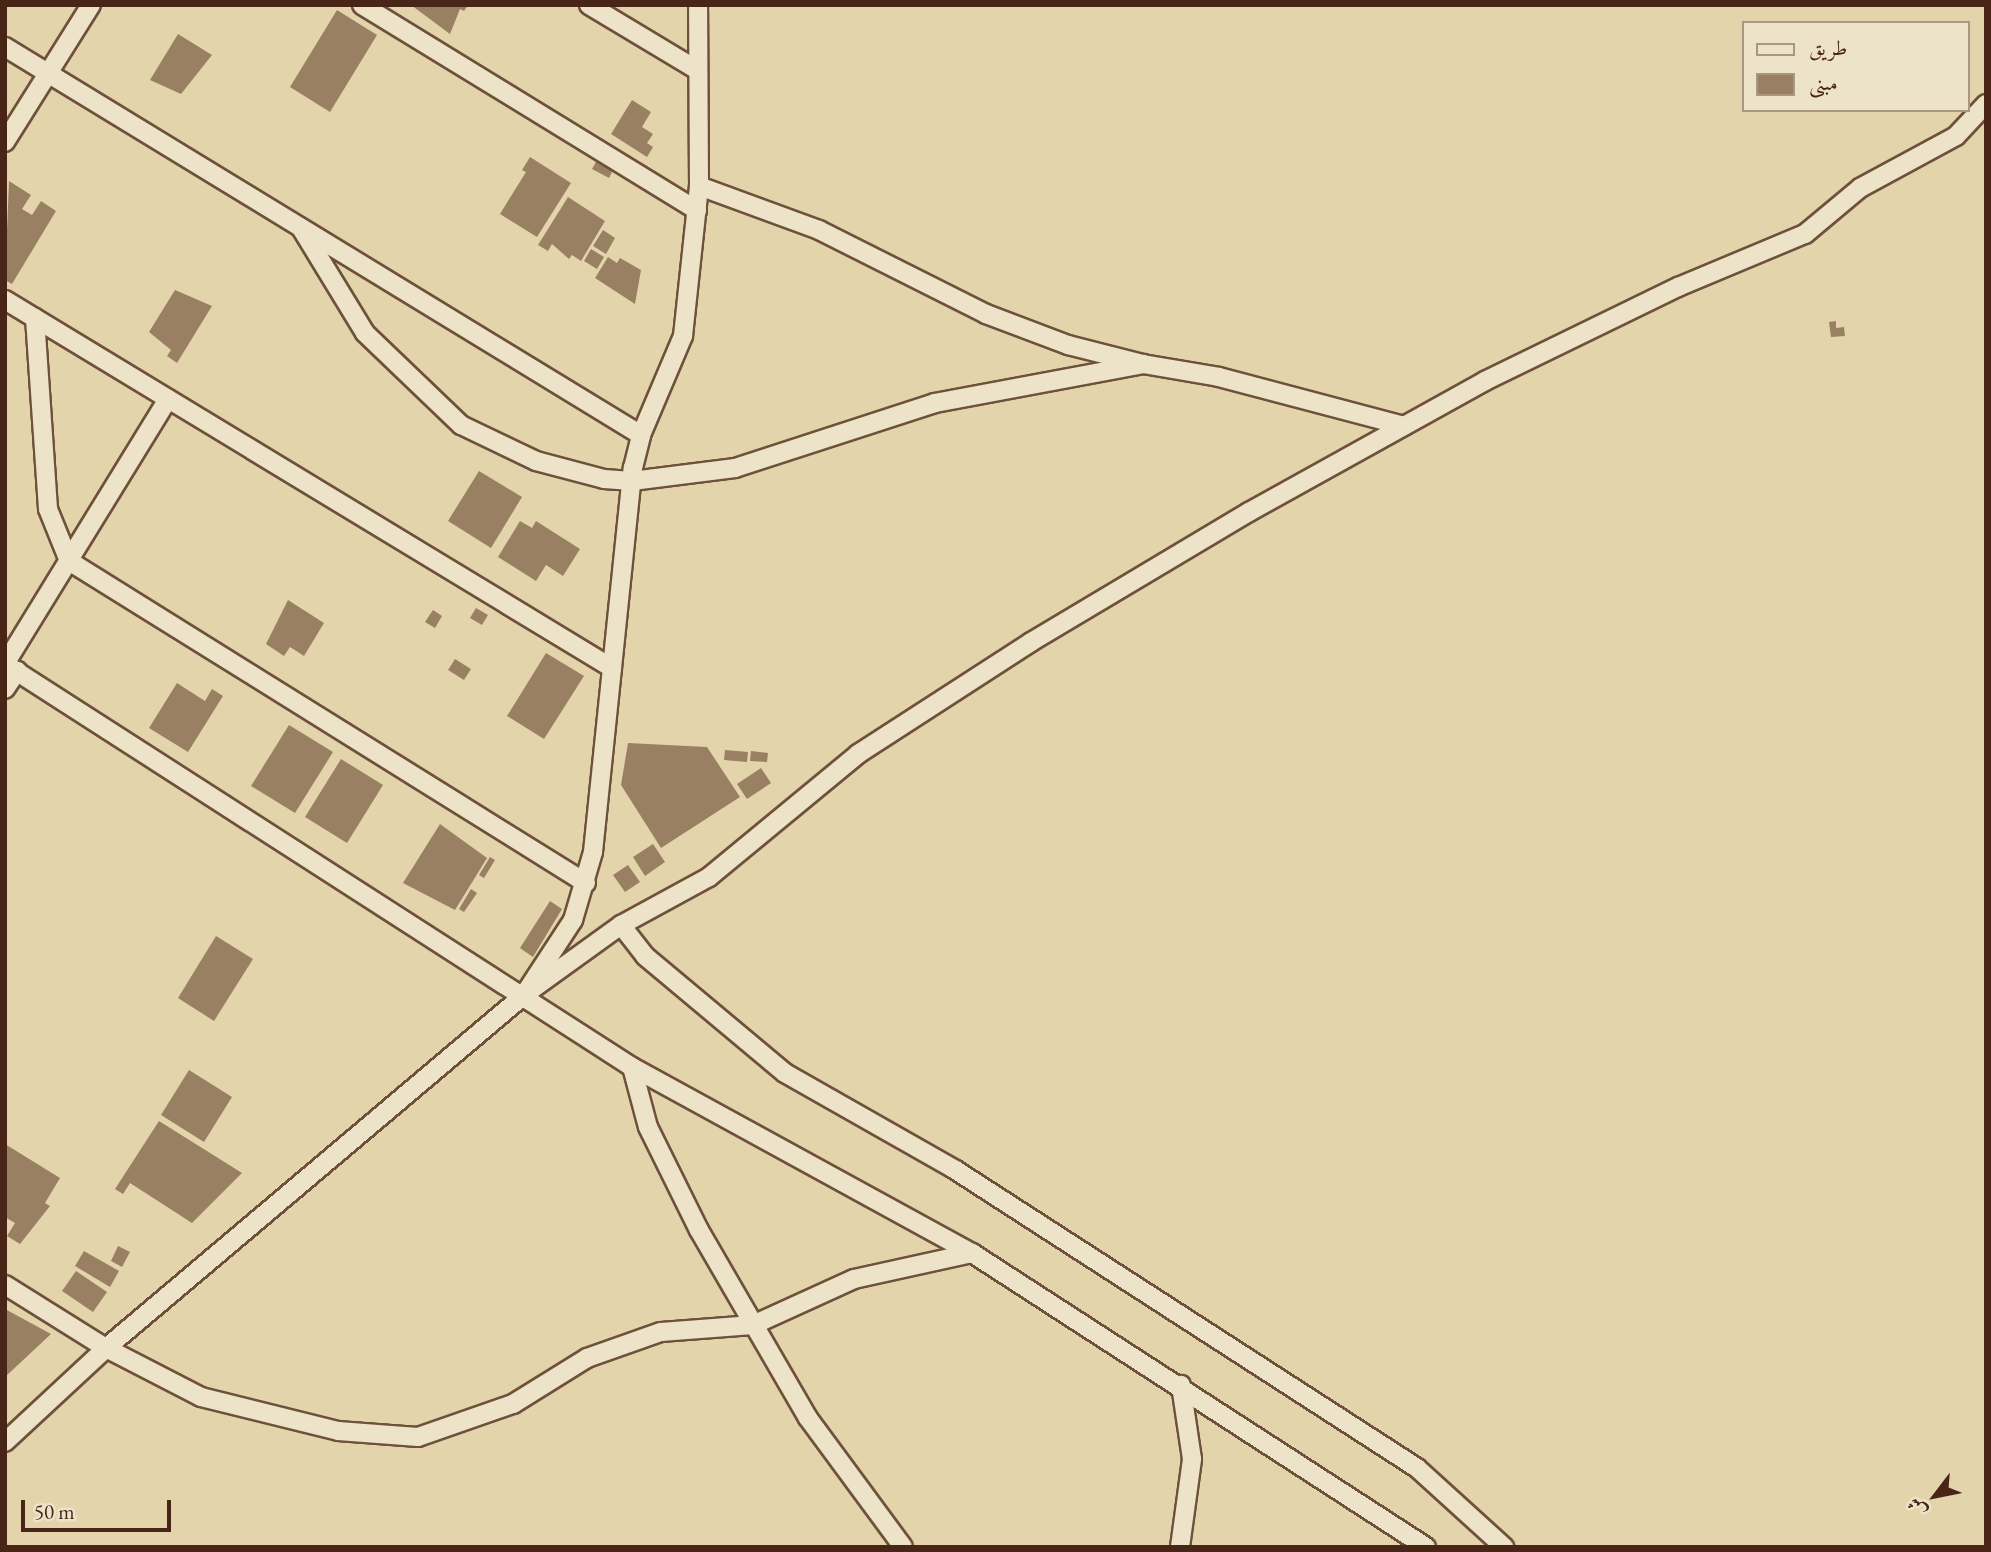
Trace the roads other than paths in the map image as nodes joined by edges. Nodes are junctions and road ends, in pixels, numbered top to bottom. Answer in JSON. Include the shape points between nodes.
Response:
{"nodes":[{"id":1,"x":90,"y":5,"type":"edge"},
{"id":2,"x":362,"y":5,"type":"edge"},
{"id":3,"x":589,"y":5,"type":"edge"},
{"id":4,"x":698,"y":5,"type":"edge"},
{"id":5,"x":5,"y":47,"type":"edge"},
{"id":6,"x":697,"y":70,"type":"junction"},
{"id":7,"x":48,"y":74,"type":"junction"},
{"id":8,"x":1986,"y":104,"type":"edge"},
{"id":9,"x":5,"y":142,"type":"edge"},
{"id":10,"x":699,"y":186,"type":"junction"},
{"id":11,"x":697,"y":210,"type":"junction"},
{"id":12,"x":301,"y":228,"type":"junction"},
{"id":13,"x":5,"y":300,"type":"edge"},
{"id":14,"x":35,"y":318,"type":"junction"},
{"id":15,"x":1143,"y":364,"type":"junction"},
{"id":16,"x":168,"y":399,"type":"junction"},
{"id":17,"x":1404,"y":426,"type":"junction"},
{"id":18,"x":641,"y":435,"type":"junction"},
{"id":19,"x":632,"y":481,"type":"junction"},
{"id":20,"x":69,"y":561,"type":"junction"},
{"id":21,"x":612,"y":668,"type":"junction"},
{"id":22,"x":17,"y":671,"type":"junction"},
{"id":23,"x":5,"y":690,"type":"edge"},
{"id":24,"x":586,"y":883,"type":"junction"},
{"id":25,"x":621,"y":925,"type":"junction"},
{"id":26,"x":524,"y":995,"type":"junction"},
{"id":27,"x":632,"y":1067,"type":"junction"},
{"id":28,"x":972,"y":1253,"type":"junction"},
{"id":29,"x":5,"y":1285,"type":"edge"},
{"id":30,"x":753,"y":1325,"type":"junction"},
{"id":31,"x":106,"y":1348,"type":"junction"},
{"id":32,"x":1181,"y":1384,"type":"junction"},
{"id":33,"x":5,"y":1442,"type":"edge"},
{"id":34,"x":903,"y":1547,"type":"edge"},
{"id":35,"x":1180,"y":1547,"type":"edge"},
{"id":36,"x":1426,"y":1547,"type":"edge"},
{"id":37,"x":1504,"y":1547,"type":"edge"}],
"edges":[{"from":1,"to":7,"type":"street"},
{"from":2,"to":11,"type":"street"},
{"from":3,"to":6,"type":"street"},
{"from":4,"to":6,"type":"street"},
{"from":5,"to":7,"type":"street"},
{"from":6,"to":10,"type":"street"},
{"from":7,"to":9,"type":"street"},
{"from":7,"to":12,"type":"street"},
{"from":8,"to":17,"type":"street","via":[[1956,136],[1860,188],[1805,234],[1594,327]]},
{"from":10,"to":11,"type":"street"},
{"from":10,"to":15,"type":"street","via":[[849,243],[946,295],[1026,330]]},
{"from":11,"to":18,"type":"street","via":[[684,335]]},
{"from":12,"to":18,"type":"street"},
{"from":12,"to":19,"type":"street","via":[[365,333],[461,425],[536,461],[604,479]]},
{"from":13,"to":14,"type":"street"},
{"from":14,"to":16,"type":"street"},
{"from":14,"to":20,"type":"street","via":[[48,509]]},
{"from":15,"to":17,"type":"street","via":[[1219,377]]},
{"from":15,"to":19,"type":"street","via":[[935,403],[736,468]]},
{"from":16,"to":20,"type":"street"},
{"from":16,"to":21,"type":"street"},
{"from":17,"to":25,"type":"street","via":[[1031,642],[858,754],[709,877]]},
{"from":18,"to":19,"type":"street"},
{"from":19,"to":21,"type":"street"},
{"from":20,"to":22,"type":"street","via":[[5,664]]},
{"from":20,"to":24,"type":"street"},
{"from":21,"to":24,"type":"street"},
{"from":22,"to":23,"type":"street"},
{"from":22,"to":26,"type":"street"},
{"from":24,"to":26,"type":"street","via":[[562,941]]},
{"from":25,"to":26,"type":"street"},
{"from":25,"to":37,"type":"street","via":[[645,956],[785,1073],[954,1169],[1417,1468]]},
{"from":26,"to":27,"type":"street"},
{"from":26,"to":31,"type":"street"},
{"from":27,"to":28,"type":"street"},
{"from":27,"to":30,"type":"street","via":[[648,1127]]},
{"from":28,"to":30,"type":"street","via":[[854,1279]]},
{"from":28,"to":32,"type":"street"},
{"from":29,"to":31,"type":"street"},
{"from":30,"to":31,"type":"street","via":[[661,1332],[587,1358],[513,1404],[418,1437],[338,1431],[201,1397]]},
{"from":30,"to":34,"type":"street","via":[[808,1418]]},
{"from":31,"to":33,"type":"street"},
{"from":32,"to":35,"type":"street","via":[[1192,1459]]},
{"from":32,"to":36,"type":"street"}]}
